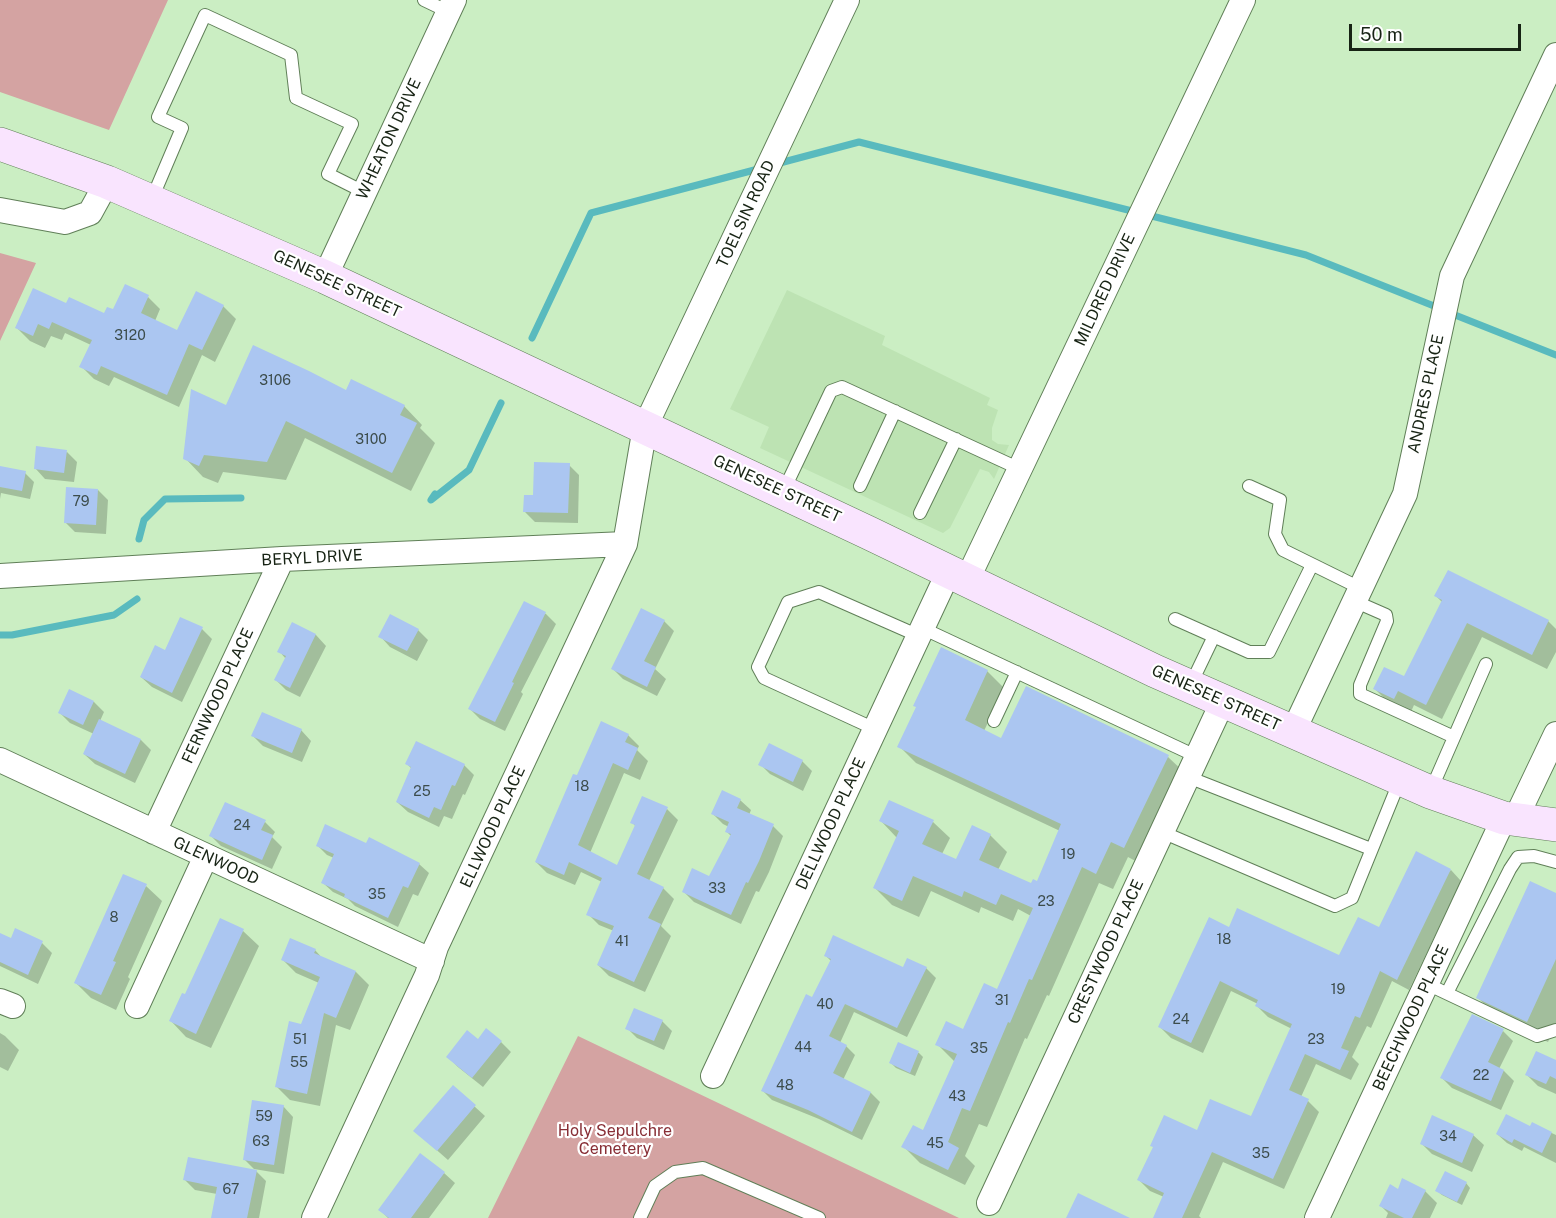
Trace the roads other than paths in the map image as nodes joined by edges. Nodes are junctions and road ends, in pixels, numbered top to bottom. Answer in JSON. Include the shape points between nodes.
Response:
{"nodes":[{"id":1,"x":424,"y":0,"type":"edge"},
{"id":2,"x":848,"y":0,"type":"edge"},
{"id":3,"x":1243,"y":0,"type":"edge"},
{"id":4,"x":451,"y":6,"type":"edge"},
{"id":5,"x":1556,"y":55,"type":"edge"},
{"id":6,"x":0,"y":144,"type":"edge"},
{"id":7,"x":107,"y":182,"type":"junction"},
{"id":8,"x":364,"y":192,"type":"junction"},
{"id":9,"x":152,"y":201,"type":"junction"},
{"id":10,"x":0,"y":210,"type":"edge"},
{"id":11,"x":324,"y":277,"type":"junction"},
{"id":12,"x":895,"y":411,"type":"junction"},
{"id":13,"x":645,"y":427,"type":"junction"},
{"id":14,"x":956,"y":439,"type":"junction"},
{"id":15,"x":1020,"y":469,"type":"junction"},
{"id":16,"x":860,"y":486,"type":"dead end"},
{"id":17,"x":1249,"y":486,"type":"dead end"},
{"id":18,"x":783,"y":492,"type":"junction"},
{"id":19,"x":920,"y":513,"type":"dead end"},
{"id":20,"x":625,"y":544,"type":"junction"},
{"id":21,"x":282,"y":559,"type":"junction"},
{"id":22,"x":1312,"y":565,"type":"junction"},
{"id":23,"x":0,"y":576,"type":"edge"},
{"id":24,"x":958,"y":576,"type":"junction"},
{"id":25,"x":1357,"y":595,"type":"junction"},
{"id":26,"x":1175,"y":619,"type":"dead end"},
{"id":27,"x":921,"y":632,"type":"junction"},
{"id":28,"x":1214,"y":636,"type":"junction"},
{"id":29,"x":1486,"y":664,"type":"dead end"},
{"id":30,"x":1017,"y":672,"type":"junction"},
{"id":31,"x":1190,"y":686,"type":"junction"},
{"id":32,"x":1224,"y":701,"type":"junction"},
{"id":33,"x":994,"y":721,"type":"dead end"},
{"id":34,"x":875,"y":729,"type":"junction"},
{"id":35,"x":1293,"y":732,"type":"junction"},
{"id":36,"x":1556,"y":735,"type":"edge"},
{"id":37,"x":1454,"y":737,"type":"junction"},
{"id":38,"x":0,"y":760,"type":"edge"},
{"id":39,"x":1193,"y":767,"type":"junction"},
{"id":40,"x":1400,"y":779,"type":"junction"},
{"id":41,"x":1430,"y":792,"type":"junction"},
{"id":42,"x":1510,"y":819,"type":"junction"},
{"id":43,"x":1556,"y":825,"type":"edge"},
{"id":44,"x":154,"y":832,"type":"junction"},
{"id":45,"x":1162,"y":832,"type":"junction"},
{"id":46,"x":1371,"y":849,"type":"junction"},
{"id":47,"x":206,"y":856,"type":"junction"},
{"id":48,"x":1556,"y":862,"type":"edge"},
{"id":49,"x":432,"y":961,"type":"junction"},
{"id":50,"x":1437,"y":989,"type":"junction"},
{"id":51,"x":136,"y":1006,"type":"dead end"},
{"id":52,"x":1556,"y":1030,"type":"edge"},
{"id":53,"x":713,"y":1076,"type":"dead end"},
{"id":54,"x":989,"y":1203,"type":"dead end"},
{"id":55,"x":314,"y":1218,"type":"edge"},
{"id":56,"x":640,"y":1218,"type":"edge"},
{"id":57,"x":819,"y":1218,"type":"edge"},
{"id":58,"x":1317,"y":1218,"type":"edge"}],
"edges":[{"from":1,"to":4,"type":"lane"},
{"from":2,"to":13,"type":"street","name":"TOELSIN ROAD"},
{"from":3,"to":15,"type":"street","name":"MILDRED DRIVE"},
{"from":4,"to":8,"type":"street","name":"WHEATON DRIVE"},
{"from":5,"to":25,"type":"street","name":"ANDRES PLACE","via":[[1452,276],[1404,494]]},
{"from":6,"to":7,"type":"main road","name":"GENESEE STREET"},
{"from":7,"to":9,"type":"main road","name":"GENESEE STREET"},
{"from":7,"to":10,"type":"street","via":[[90,213],[65,222]]},
{"from":8,"to":9,"type":"lane","via":[[328,174],[352,124],[296,98],[291,55],[205,15],[158,117],[182,128]]},
{"from":8,"to":11,"type":"street","name":"WHEATON DRIVE"},
{"from":9,"to":11,"type":"main road","name":"GENESEE STREET"},
{"from":11,"to":13,"type":"main road","name":"GENESEE STREET"},
{"from":12,"to":14,"type":"lane"},
{"from":12,"to":16,"type":"lane"},
{"from":12,"to":18,"type":"lane","via":[[842,387],[831,391]]},
{"from":13,"to":18,"type":"main road","name":"GENESEE STREET"},
{"from":13,"to":20,"type":"street","name":"ELLWOOD PLACE"},
{"from":14,"to":15,"type":"lane"},
{"from":14,"to":19,"type":"lane"},
{"from":15,"to":24,"type":"street","name":"MILDRED DRIVE"},
{"from":17,"to":22,"type":"lane","via":[[1280,500],[1275,534],[1283,550]]},
{"from":18,"to":24,"type":"main road","name":"GENESEE STREET"},
{"from":20,"to":21,"type":"street","name":"BERYL DRIVE"},
{"from":20,"to":49,"type":"street","name":"ELLWOOD PLACE"},
{"from":21,"to":23,"type":"street","name":"BERYL DRIVE"},
{"from":21,"to":44,"type":"street","name":"FERNWOOD PLACE"},
{"from":22,"to":25,"type":"lane"},
{"from":22,"to":28,"type":"lane","via":[[1269,652],[1249,652]]},
{"from":24,"to":27,"type":"street","name":"DELLWOOD PLACE"},
{"from":24,"to":31,"type":"main road","name":"GENESEE STREET"},
{"from":25,"to":35,"type":"street","name":"ANDRES PLACE"},
{"from":25,"to":37,"type":"lane","via":[[1386,615],[1387,621],[1360,685],[1360,694]]},
{"from":26,"to":28,"type":"lane"},
{"from":27,"to":30,"type":"lane"},
{"from":27,"to":34,"type":"street","name":"DELLWOOD PLACE"},
{"from":27,"to":34,"type":"lane","via":[[819,592],[788,602],[758,666],[764,678]]},
{"from":28,"to":31,"type":"lane"},
{"from":29,"to":37,"type":"lane"},
{"from":30,"to":33,"type":"lane"},
{"from":30,"to":39,"type":"lane"},
{"from":31,"to":32,"type":"main road","name":"GENESEE STREET"},
{"from":32,"to":35,"type":"main road","name":"GENESEE STREET"},
{"from":32,"to":39,"type":"street","name":"CRESTWOOD PLACE"},
{"from":34,"to":53,"type":"street","name":"DELLWOOD PLACE"},
{"from":35,"to":40,"type":"main road","name":"GENESEE STREET"},
{"from":36,"to":42,"type":"street","name":"BEECHWOOD PLACE"},
{"from":37,"to":41,"type":"lane"},
{"from":38,"to":44,"type":"street","name":"GLENWOOD"},
{"from":39,"to":45,"type":"street","name":"CRESTWOOD PLACE"},
{"from":39,"to":46,"type":"lane"},
{"from":40,"to":41,"type":"main road","name":"GENESEE STREET"},
{"from":40,"to":46,"type":"lane"},
{"from":41,"to":42,"type":"main road","name":"GENESEE STREET"},
{"from":42,"to":43,"type":"main road","name":"GENESEE STREET"},
{"from":42,"to":50,"type":"street","name":"BEECHWOOD PLACE"},
{"from":44,"to":47,"type":"street","name":"GLENWOOD"},
{"from":45,"to":46,"type":"lane","via":[[1335,906],[1352,898]]},
{"from":45,"to":54,"type":"street","name":"CRESTWOOD PLACE"},
{"from":47,"to":49,"type":"street","name":"GLENWOOD"},
{"from":47,"to":51,"type":"street"},
{"from":48,"to":50,"type":"lane","via":[[1534,856],[1518,857]]},
{"from":49,"to":55,"type":"street","name":"ELLWOOD PLACE"},
{"from":50,"to":52,"type":"lane","via":[[1537,1036]]},
{"from":50,"to":58,"type":"street","name":"BEECHWOOD PLACE"},
{"from":56,"to":57,"type":"lane","via":[[655,1186],[675,1172],[703,1168]]}]}
